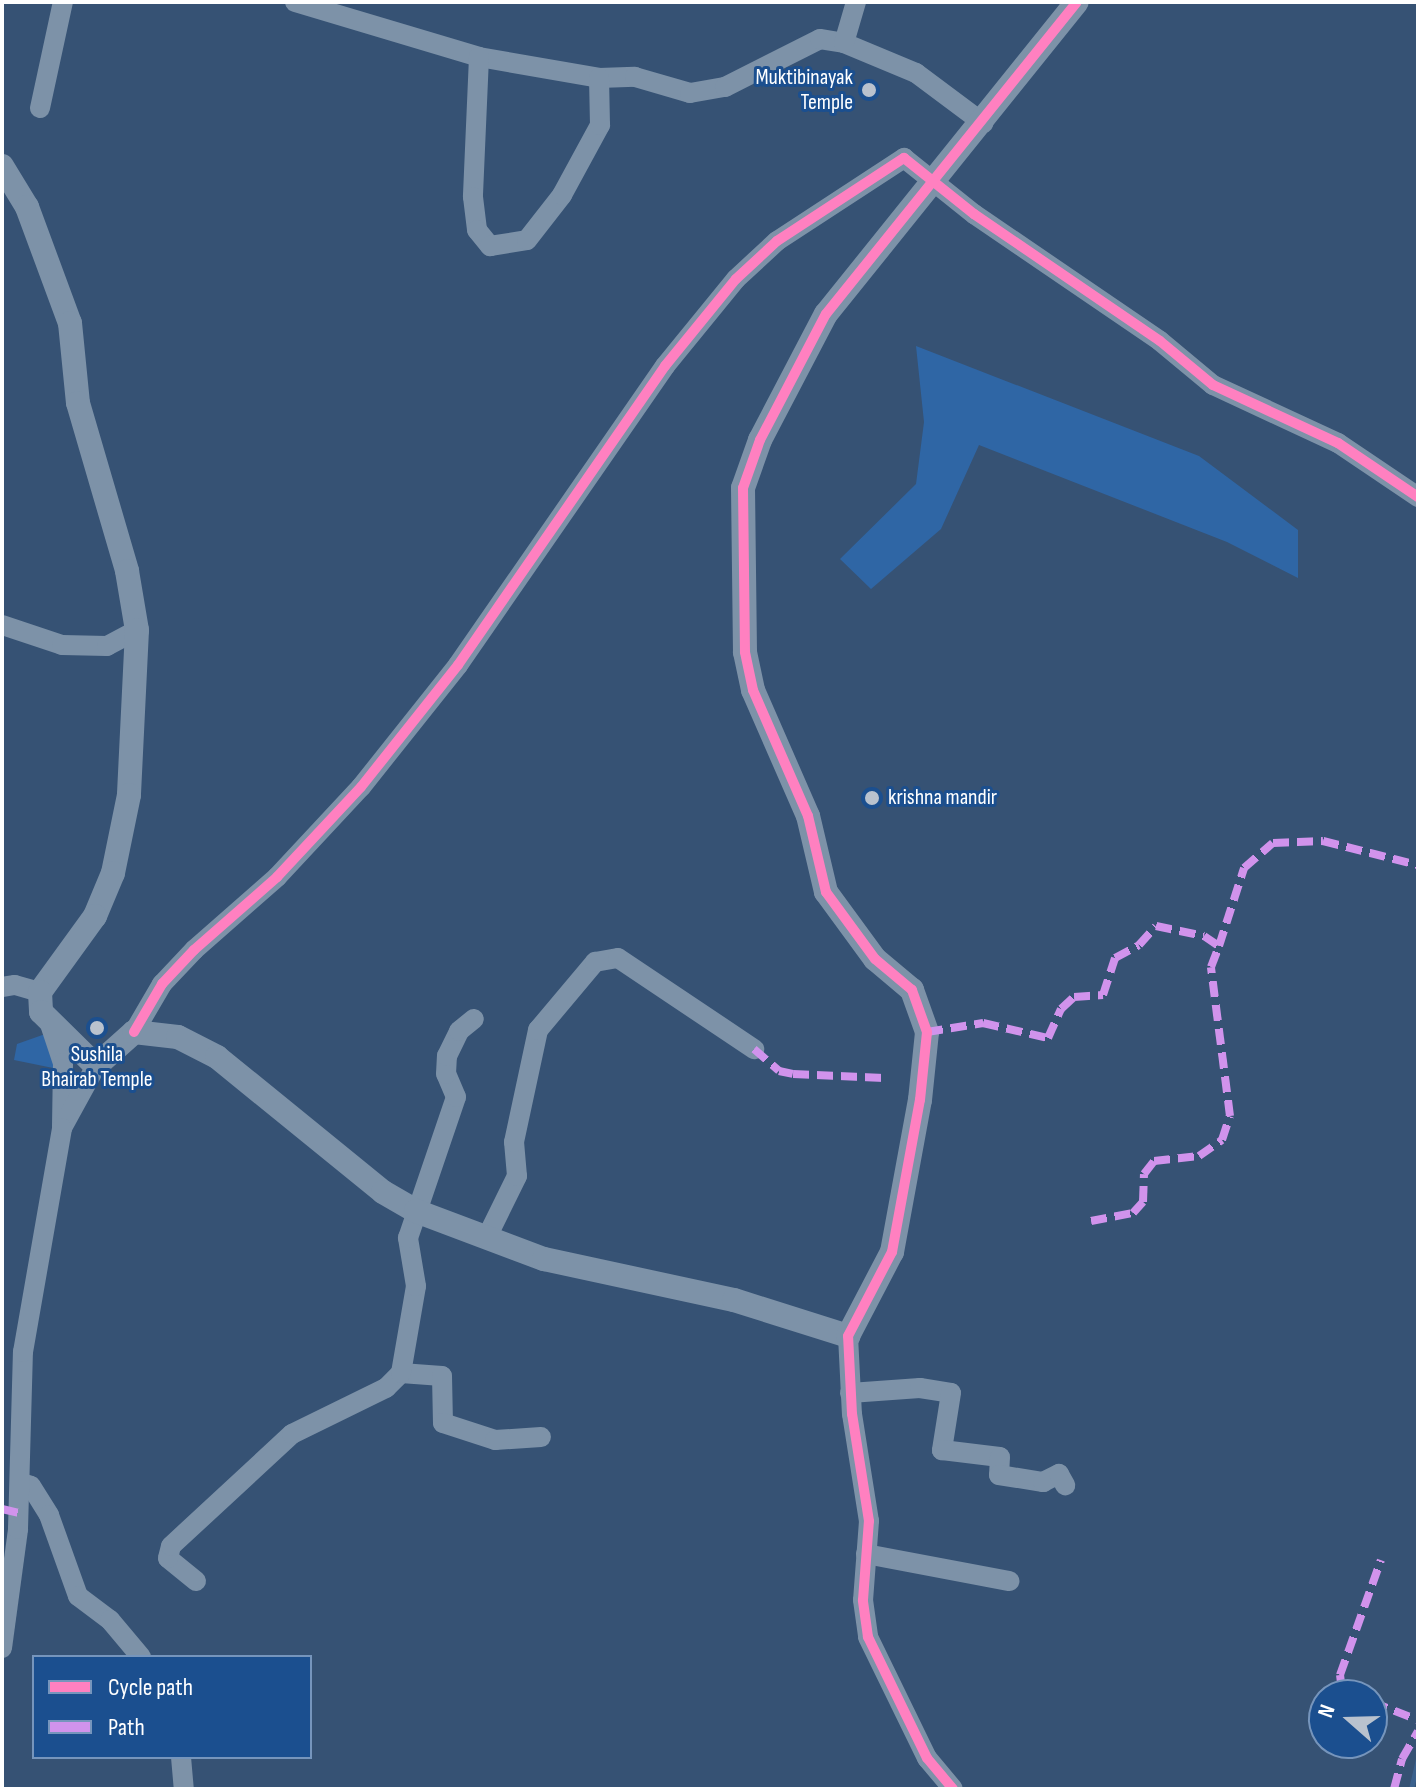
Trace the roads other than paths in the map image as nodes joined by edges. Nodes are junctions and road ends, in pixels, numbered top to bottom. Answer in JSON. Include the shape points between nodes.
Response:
{"nodes":[{"id":1,"x":63,"y":2,"type":"edge"},
{"id":2,"x":295,"y":2,"type":"edge"},
{"id":3,"x":856,"y":2,"type":"edge"},
{"id":4,"x":1077,"y":2,"type":"edge"},
{"id":5,"x":844,"y":43,"type":"junction"},
{"id":6,"x":479,"y":57,"type":"junction"},
{"id":7,"x":599,"y":78,"type":"junction"},
{"id":8,"x":40,"y":108,"type":"dead end"},
{"id":9,"x":983,"y":123,"type":"junction"},
{"id":10,"x":2,"y":166,"type":"edge"},
{"id":11,"x":936,"y":182,"type":"junction"},
{"id":12,"x":1418,"y":497,"type":"edge"},
{"id":13,"x":2,"y":625,"type":"edge"},
{"id":14,"x":137,"y":630,"type":"junction"},
{"id":15,"x":2,"y":987,"type":"edge"},
{"id":16,"x":40,"y":992,"type":"junction"},
{"id":17,"x":48,"y":1018,"type":"junction"},
{"id":18,"x":474,"y":1019,"type":"dead end"},
{"id":19,"x":134,"y":1032,"type":"junction"},
{"id":20,"x":754,"y":1049,"type":"dead end"},
{"id":21,"x":96,"y":1066,"type":"junction"},
{"id":22,"x":62,"y":1128,"type":"junction"},
{"id":23,"x":416,"y":1211,"type":"junction"},
{"id":24,"x":487,"y":1237,"type":"junction"},
{"id":25,"x":848,"y":1336,"type":"junction"},
{"id":26,"x":2,"y":1370,"type":"edge"},
{"id":27,"x":401,"y":1373,"type":"junction"},
{"id":28,"x":23,"y":1375,"type":"junction"},
{"id":29,"x":850,"y":1393,"type":"junction"},
{"id":30,"x":541,"y":1437,"type":"dead end"},
{"id":31,"x":22,"y":1483,"type":"junction"},
{"id":32,"x":1065,"y":1485,"type":"dead end"},
{"id":33,"x":866,"y":1554,"type":"junction"},
{"id":34,"x":196,"y":1581,"type":"dead end"},
{"id":35,"x":1009,"y":1581,"type":"dead end"},
{"id":36,"x":2,"y":1648,"type":"edge"},
{"id":37,"x":139,"y":1655,"type":"edge"},
{"id":38,"x":181,"y":1759,"type":"edge"},
{"id":39,"x":184,"y":1789,"type":"edge"},
{"id":40,"x":953,"y":1789,"type":"edge"}],
"edges":[{"from":1,"to":8,"type":"street"},
{"from":2,"to":6,"type":"street"},
{"from":3,"to":5,"type":"street"},
{"from":4,"to":9,"type":"street"},
{"from":5,"to":7,"type":"street","via":[[820,39],[766,69],[703,92],[635,77]]},
{"from":5,"to":9,"type":"street","via":[[916,73]]},
{"from":6,"to":7,"type":"street"},
{"from":6,"to":7,"type":"street","via":[[473,197],[477,230],[490,246],[527,240],[562,195],[600,125]]},
{"from":9,"to":11,"type":"street"},
{"from":10,"to":14,"type":"street","via":[[27,207],[70,323],[78,403],[127,571]]},
{"from":11,"to":12,"type":"street","via":[[1160,341],[1213,385],[1338,443]]},
{"from":11,"to":19,"type":"street","via":[[904,158],[777,241],[736,279],[665,366],[458,665],[361,787],[277,877],[183,961],[162,984]]},
{"from":11,"to":25,"type":"street","via":[[874,250],[811,336],[743,488],[745,652],[753,690],[808,816],[826,892],[875,959],[912,990],[927,1032],[892,1252]]},
{"from":13,"to":14,"type":"street","via":[[62,645],[107,646]]},
{"from":14,"to":16,"type":"street","via":[[129,795],[113,873],[95,916]]},
{"from":15,"to":16,"type":"street"},
{"from":16,"to":17,"type":"street"},
{"from":17,"to":21,"type":"street"},
{"from":17,"to":22,"type":"street","via":[[63,1063]]},
{"from":18,"to":23,"type":"street","via":[[459,1031],[447,1056],[446,1074],[456,1097]]},
{"from":19,"to":21,"type":"street"},
{"from":19,"to":23,"type":"street","via":[[178,1037],[217,1057],[383,1192]]},
{"from":20,"to":24,"type":"street","via":[[618,958],[595,962],[538,1030],[514,1142],[517,1176]]},
{"from":21,"to":22,"type":"street"},
{"from":22,"to":28,"type":"street","via":[[32,1281]]},
{"from":23,"to":24,"type":"street"},
{"from":23,"to":27,"type":"street","via":[[408,1238],[416,1286]]},
{"from":24,"to":25,"type":"street","via":[[544,1259],[734,1300]]},
{"from":25,"to":29,"type":"street"},
{"from":26,"to":28,"type":"street"},
{"from":27,"to":30,"type":"street","via":[[442,1376],[443,1423],[495,1440]]},
{"from":27,"to":34,"type":"street","via":[[386,1388],[292,1434],[171,1546],[168,1558]]},
{"from":28,"to":31,"type":"street"},
{"from":29,"to":32,"type":"street","via":[[920,1388],[951,1393],[942,1450],[1000,1457],[999,1475],[1043,1482],[1059,1474]]},
{"from":29,"to":33,"type":"street","via":[[869,1521]]},
{"from":31,"to":36,"type":"street"},
{"from":31,"to":37,"type":"street","via":[[31,1486],[49,1515],[78,1596],[110,1620]]},
{"from":33,"to":35,"type":"street"},
{"from":33,"to":40,"type":"street","via":[[863,1600],[875,1659],[927,1758]]},
{"from":38,"to":39,"type":"street"}]}
